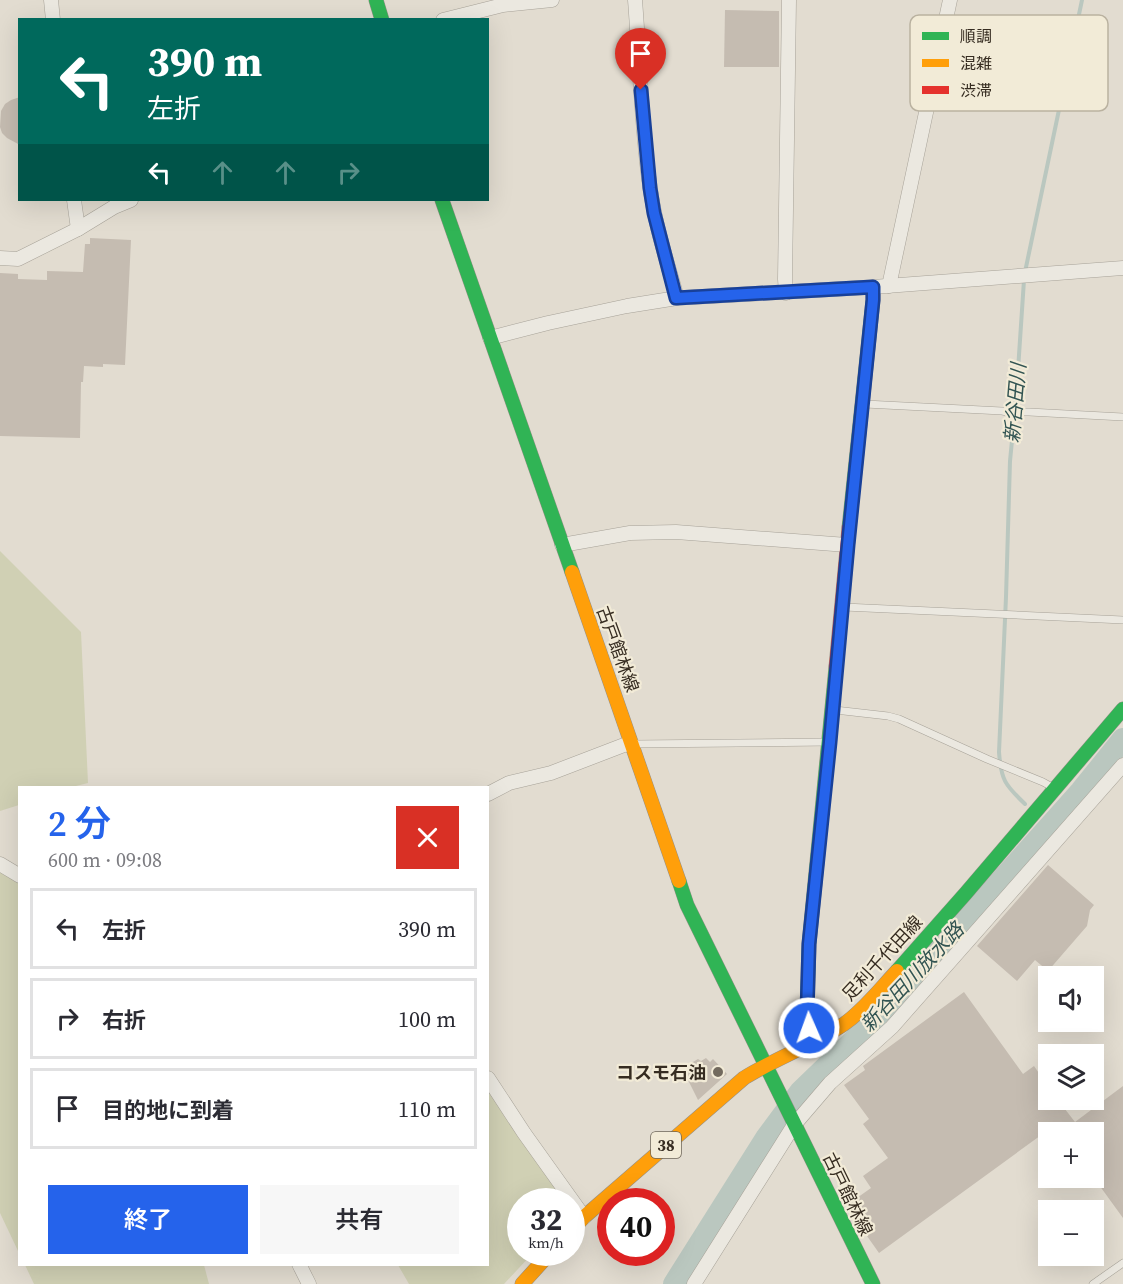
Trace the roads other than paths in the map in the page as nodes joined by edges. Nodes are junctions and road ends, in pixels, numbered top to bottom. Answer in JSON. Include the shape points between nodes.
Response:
{"nodes":[{"id":1,"x":51,"y":0,"type":"edge"},
{"id":2,"x":376,"y":0,"type":"edge"},
{"id":3,"x":552,"y":0,"type":"edge"},
{"id":4,"x":635,"y":0,"type":"edge"},
{"id":5,"x":789,"y":0,"type":"edge"},
{"id":6,"x":950,"y":0,"type":"edge"},
{"id":7,"x":947,"y":15,"type":"edge"},
{"id":8,"x":53,"y":18,"type":"edge"},
{"id":9,"x":381,"y":18,"type":"edge"},
{"id":10,"x":450,"y":18,"type":"edge"},
{"id":11,"x":926,"y":111,"type":"edge"},
{"id":12,"x":74,"y":201,"type":"edge"},
{"id":13,"x":129,"y":201,"type":"edge"},
{"id":14,"x":442,"y":201,"type":"edge"},
{"id":15,"x":78,"y":229,"type":"junction"},
{"id":16,"x":0,"y":258,"type":"edge"},
{"id":17,"x":1123,"y":268,"type":"edge"},
{"id":18,"x":889,"y":286,"type":"junction"},
{"id":19,"x":873,"y":287,"type":"junction"},
{"id":20,"x":786,"y":293,"type":"junction"},
{"id":21,"x":676,"y":298,"type":"junction"},
{"id":22,"x":490,"y":338,"type":"junction"},
{"id":23,"x":862,"y":404,"type":"junction"},
{"id":24,"x":1123,"y":417,"type":"edge"},
{"id":25,"x":562,"y":545,"type":"junction"},
{"id":26,"x":848,"y":545,"type":"junction"},
{"id":27,"x":843,"y":607,"type":"junction"},
{"id":28,"x":1123,"y":620,"type":"edge"},
{"id":29,"x":1123,"y":709,"type":"edge"},
{"id":30,"x":833,"y":710,"type":"junction"},
{"id":31,"x":830,"y":742,"type":"junction"},
{"id":32,"x":632,"y":744,"type":"junction"},
{"id":33,"x":1123,"y":765,"type":"edge"},
{"id":34,"x":1055,"y":789,"type":"junction"},
{"id":35,"x":489,"y":793,"type":"edge"},
{"id":36,"x":0,"y":864,"type":"edge"},
{"id":37,"x":18,"y":875,"type":"edge"},
{"id":38,"x":810,"y":1043,"type":"junction"},
{"id":39,"x":765,"y":1065,"type":"junction"},
{"id":40,"x":489,"y":1080,"type":"edge"},
{"id":41,"x":793,"y":1123,"type":"junction"},
{"id":42,"x":564,"y":1188,"type":"edge"},
{"id":43,"x":585,"y":1215,"type":"edge"},
{"id":44,"x":1123,"y":1263,"type":"edge"},
{"id":45,"x":300,"y":1266,"type":"edge"},
{"id":46,"x":540,"y":1266,"type":"edge"},
{"id":47,"x":530,"y":1279,"type":"edge"},
{"id":48,"x":309,"y":1284,"type":"edge"},
{"id":49,"x":694,"y":1284,"type":"edge"},
{"id":50,"x":873,"y":1284,"type":"edge"},
{"id":51,"x":1093,"y":1284,"type":"edge"}],
"edges":[{"from":1,"to":8,"type":"street"},
{"from":2,"to":9,"type":"main road"},
{"from":3,"to":10,"type":"street","via":[[503,4]]},
{"from":4,"to":21,"type":"street","via":[[650,188]]},
{"from":5,"to":20,"type":"street"},
{"from":6,"to":7,"type":"street"},
{"from":11,"to":18,"type":"street"},
{"from":12,"to":15,"type":"street"},
{"from":13,"to":15,"type":"street"},
{"from":14,"to":22,"type":"main road","name":"古戸館林線"},
{"from":15,"to":16,"type":"street","via":[[18,259]]},
{"from":17,"to":18,"type":"street"},
{"from":18,"to":19,"type":"street"},
{"from":19,"to":20,"type":"street"},
{"from":19,"to":23,"type":"main road"},
{"from":20,"to":21,"type":"street"},
{"from":21,"to":22,"type":"street"},
{"from":22,"to":25,"type":"main road","name":"古戸館林線"},
{"from":23,"to":24,"type":"lane"},
{"from":23,"to":26,"type":"main road"},
{"from":25,"to":26,"type":"street","via":[[630,534],[676,532]]},
{"from":25,"to":32,"type":"main road","name":"古戸館林線"},
{"from":26,"to":27,"type":"main road"},
{"from":27,"to":28,"type":"lane"},
{"from":27,"to":30,"type":"main road"},
{"from":29,"to":34,"type":"main road","name":"足利千代田線","number":"38"},
{"from":30,"to":31,"type":"main road"},
{"from":30,"to":34,"type":"lane","via":[[899,719]]},
{"from":31,"to":32,"type":"lane"},
{"from":31,"to":38,"type":"main road","via":[[809,944]]},
{"from":32,"to":35,"type":"street","via":[[509,783]]},
{"from":32,"to":39,"type":"main road","name":"古戸館林線","via":[[687,905]]},
{"from":33,"to":41,"type":"street","via":[[892,1027]]},
{"from":34,"to":38,"type":"main road","name":"足利千代田線","number":"38","via":[[859,1012]]},
{"from":36,"to":37,"type":"street"},
{"from":38,"to":39,"type":"main road","name":"足利千代田線","number":"38"},
{"from":39,"to":41,"type":"main road","name":"古戸館林線"},
{"from":39,"to":43,"type":"main road","name":"足利千代田線","number":"38","via":[[744,1078]]},
{"from":40,"to":42,"type":"street"},
{"from":41,"to":49,"type":"street"},
{"from":41,"to":50,"type":"main road","name":"古戸館林線"},
{"from":44,"to":51,"type":"lane"},
{"from":45,"to":48,"type":"street"},
{"from":46,"to":47,"type":"main road"}]}
